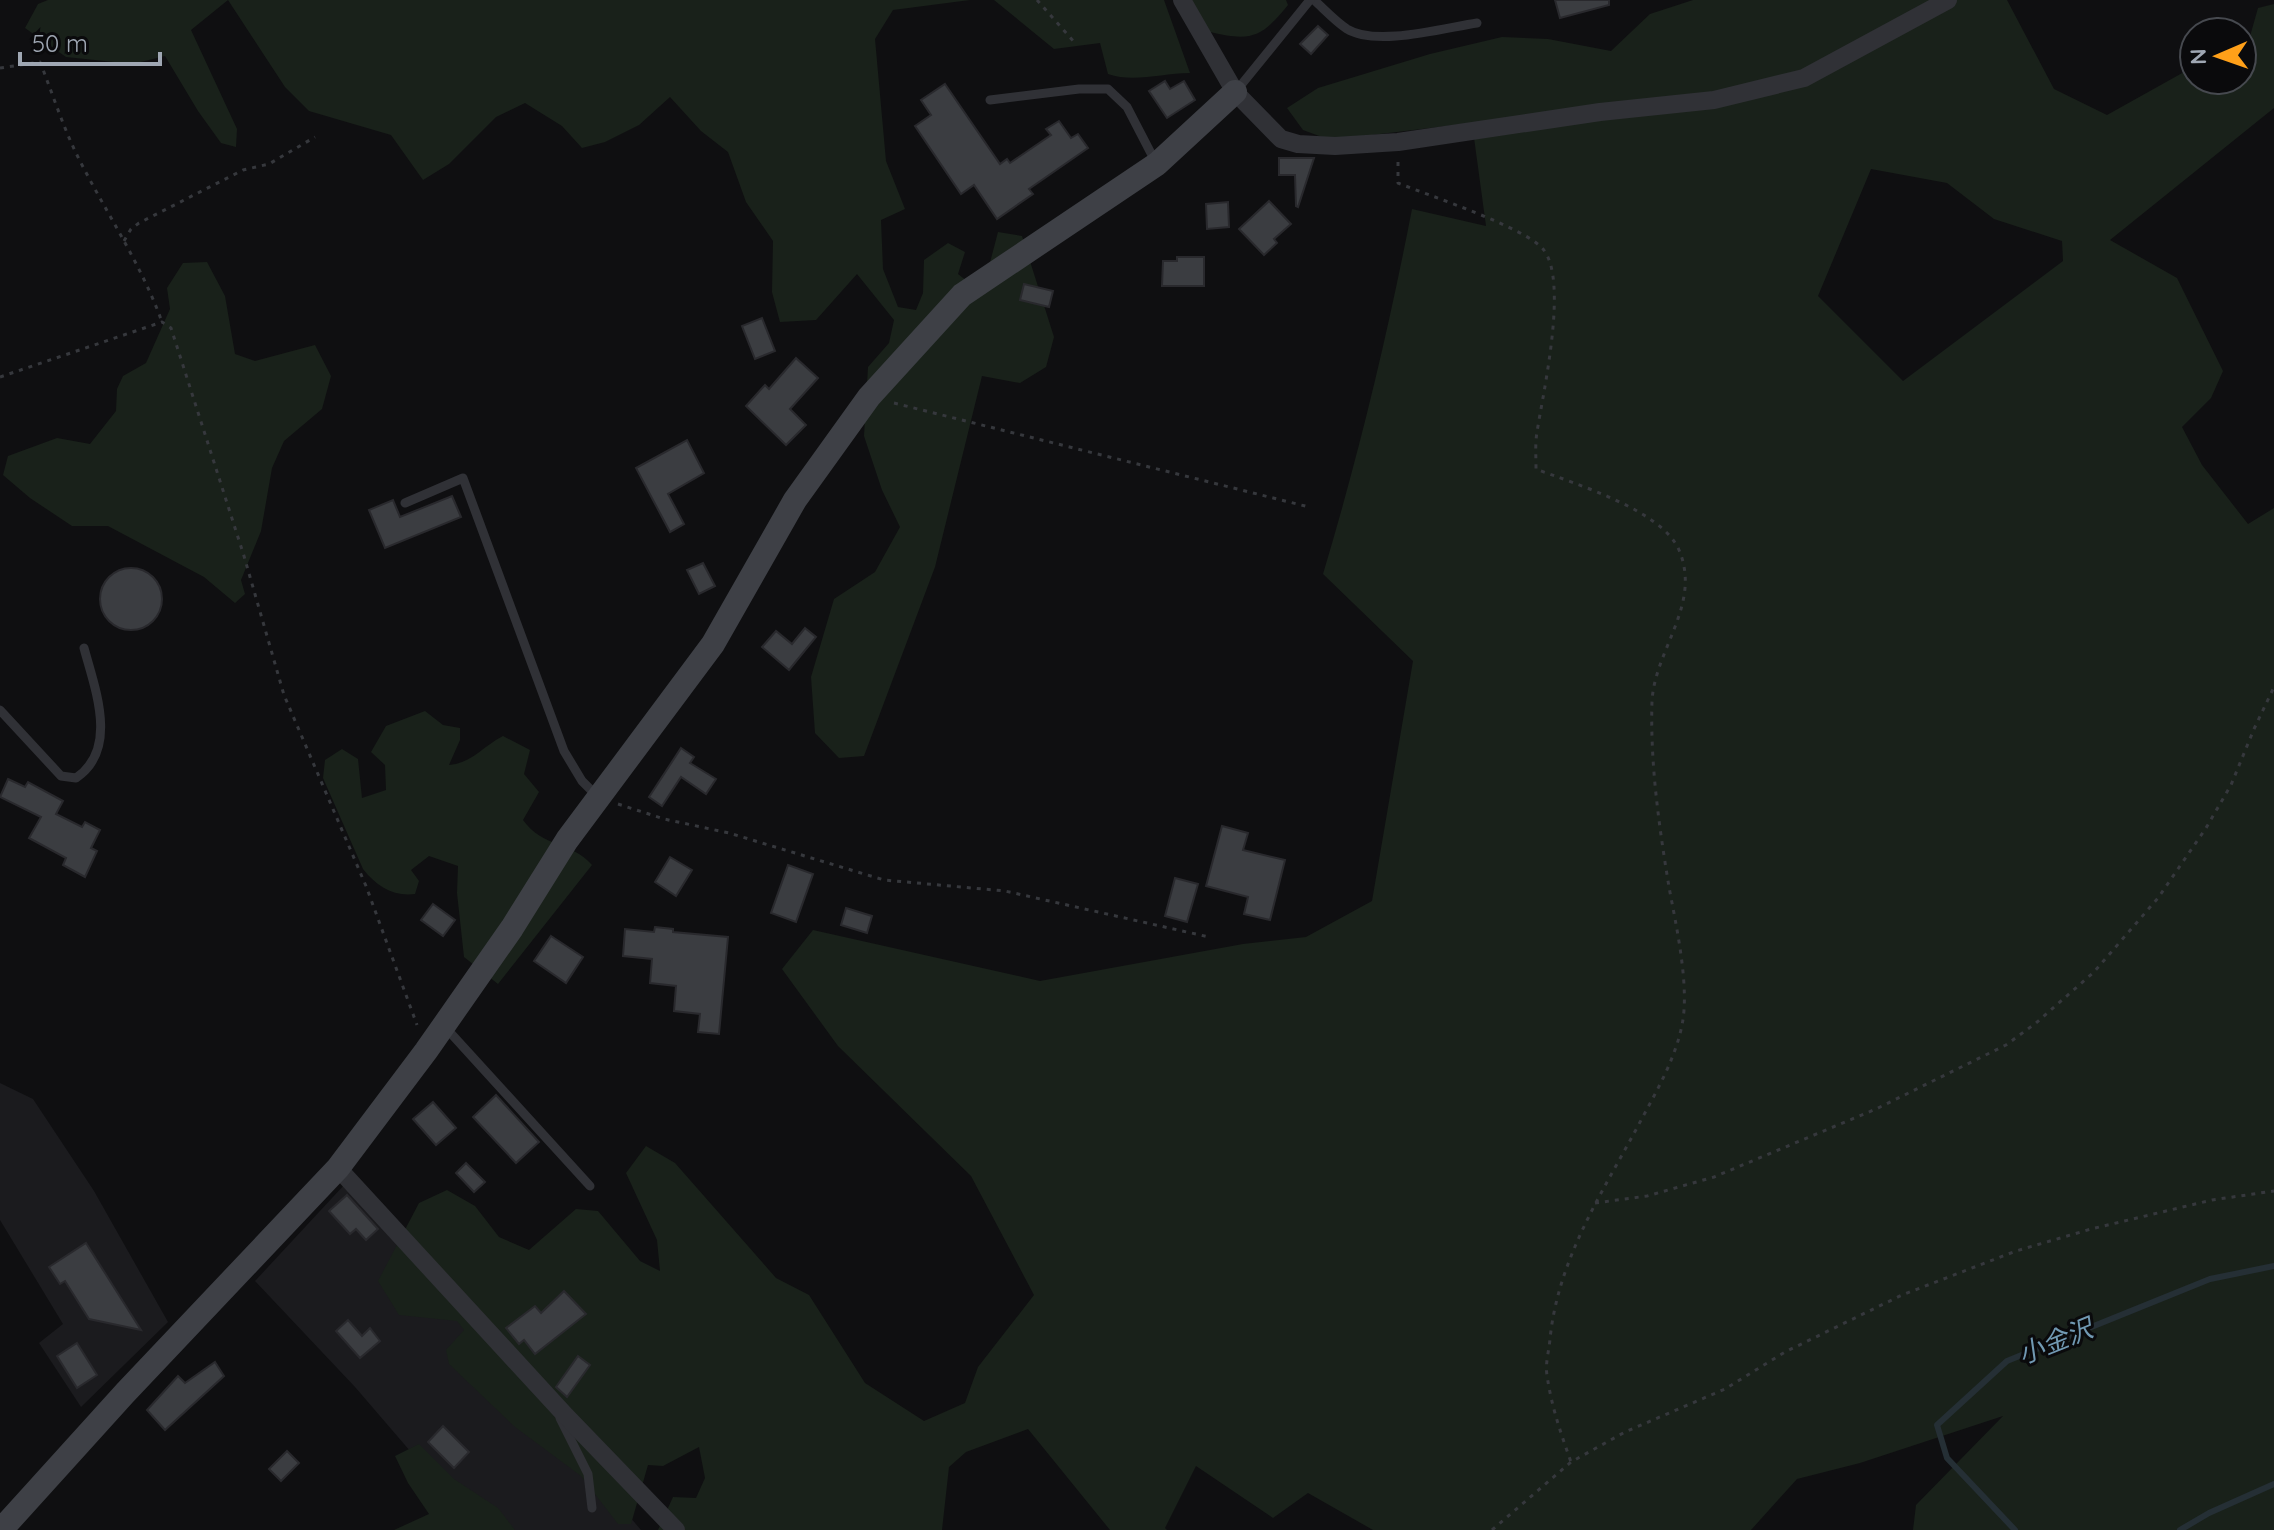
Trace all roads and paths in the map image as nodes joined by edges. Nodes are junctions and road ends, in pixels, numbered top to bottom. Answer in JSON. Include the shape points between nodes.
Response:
{"nodes":[{"id":1,"x":1037,"y":0,"type":"edge"},
{"id":2,"x":1182,"y":0,"type":"edge"},
{"id":3,"x":1312,"y":0,"type":"edge"},
{"id":4,"x":1948,"y":0,"type":"edge"},
{"id":5,"x":1477,"y":23,"type":"dead end"},
{"id":6,"x":1076,"y":44,"type":"dead end"},
{"id":7,"x":0,"y":68,"type":"edge"},
{"id":8,"x":1235,"y":92,"type":"junction"},
{"id":9,"x":990,"y":100,"type":"dead end"},
{"id":10,"x":315,"y":137,"type":"dead end"},
{"id":11,"x":1398,"y":142,"type":"junction"},
{"id":12,"x":1157,"y":164,"type":"junction"},
{"id":13,"x":123,"y":243,"type":"junction"},
{"id":14,"x":162,"y":322,"type":"junction"},
{"id":15,"x":0,"y":377,"type":"edge"},
{"id":16,"x":869,"y":397,"type":"junction"},
{"id":17,"x":405,"y":503,"type":"dead end"},
{"id":18,"x":1309,"y":507,"type":"dead end"},
{"id":19,"x":84,"y":648,"type":"dead end"},
{"id":20,"x":2274,"y":687,"type":"edge"},
{"id":21,"x":0,"y":710,"type":"edge"},
{"id":22,"x":598,"y":797,"type":"junction"},
{"id":23,"x":1209,"y":937,"type":"dead end"},
{"id":24,"x":443,"y":1026,"type":"junction"},
{"id":25,"x":426,"y":1051,"type":"junction"},
{"id":26,"x":338,"y":1168,"type":"junction"},
{"id":27,"x":590,"y":1186,"type":"dead end"},
{"id":28,"x":2274,"y":1191,"type":"edge"},
{"id":29,"x":1595,"y":1203,"type":"junction"},
{"id":30,"x":549,"y":1397,"type":"junction"},
{"id":31,"x":1571,"y":1462,"type":"junction"},
{"id":32,"x":592,"y":1508,"type":"dead end"},
{"id":33,"x":1,"y":1530,"type":"edge"},
{"id":34,"x":676,"y":1530,"type":"edge"},
{"id":35,"x":1492,"y":1530,"type":"edge"}],
"edges":[{"from":1,"to":6,"type":"path"},
{"from":2,"to":8,"type":"street"},
{"from":3,"to":5,"type":"lane","via":[[1349,30],[1373,36]]},
{"from":3,"to":8,"type":"lane"},
{"from":4,"to":11,"type":"street","via":[[1804,78],[1702,102]]},
{"from":7,"to":13,"type":"path","via":[[40,62],[74,150]]},
{"from":8,"to":11,"type":"street","via":[[1281,139],[1335,146]]},
{"from":8,"to":12,"type":"street"},
{"from":9,"to":12,"type":"lane","via":[[1108,89],[1127,107]]},
{"from":10,"to":13,"type":"path","via":[[269,164],[243,170],[139,223]]},
{"from":11,"to":29,"type":"path","via":[[1398,183],[1515,230],[1544,250],[1552,269],[1554,337],[1536,435],[1536,469],[1633,509],[1667,532],[1684,565],[1685,596],[1652,699],[1655,781],[1683,979],[1683,1023],[1669,1067]]},
{"from":12,"to":16,"type":"street","via":[[962,295]]},
{"from":13,"to":14,"type":"path","via":[[148,284]]},
{"from":14,"to":15,"type":"path"},
{"from":14,"to":25,"type":"path","via":[[171,328],[284,695],[366,886]]},
{"from":16,"to":18,"type":"path"},
{"from":16,"to":22,"type":"street","via":[[795,500],[713,644]]},
{"from":17,"to":22,"type":"lane","via":[[463,478],[564,751]]},
{"from":19,"to":21,"type":"lane","via":[[101,714],[97,754],[88,770],[76,778],[61,776]]},
{"from":20,"to":29,"type":"path","via":[[2231,785],[2158,898],[2094,972],[2036,1023],[2006,1045],[1876,1109],[1714,1177],[1647,1196]]},
{"from":22,"to":23,"type":"path","via":[[884,880],[1005,891]]},
{"from":22,"to":24,"type":"street"},
{"from":24,"to":25,"type":"street"},
{"from":24,"to":27,"type":"lane"},
{"from":25,"to":26,"type":"street"},
{"from":26,"to":30,"type":"street"},
{"from":26,"to":33,"type":"street"},
{"from":28,"to":31,"type":"path","via":[[2212,1200],[2016,1251],[1902,1295],[1785,1352],[1725,1389]]},
{"from":29,"to":31,"type":"path","via":[[1569,1257],[1553,1311],[1546,1372]]},
{"from":30,"to":32,"type":"lane","via":[[588,1474]]},
{"from":30,"to":34,"type":"street"},
{"from":31,"to":35,"type":"path"}]}
